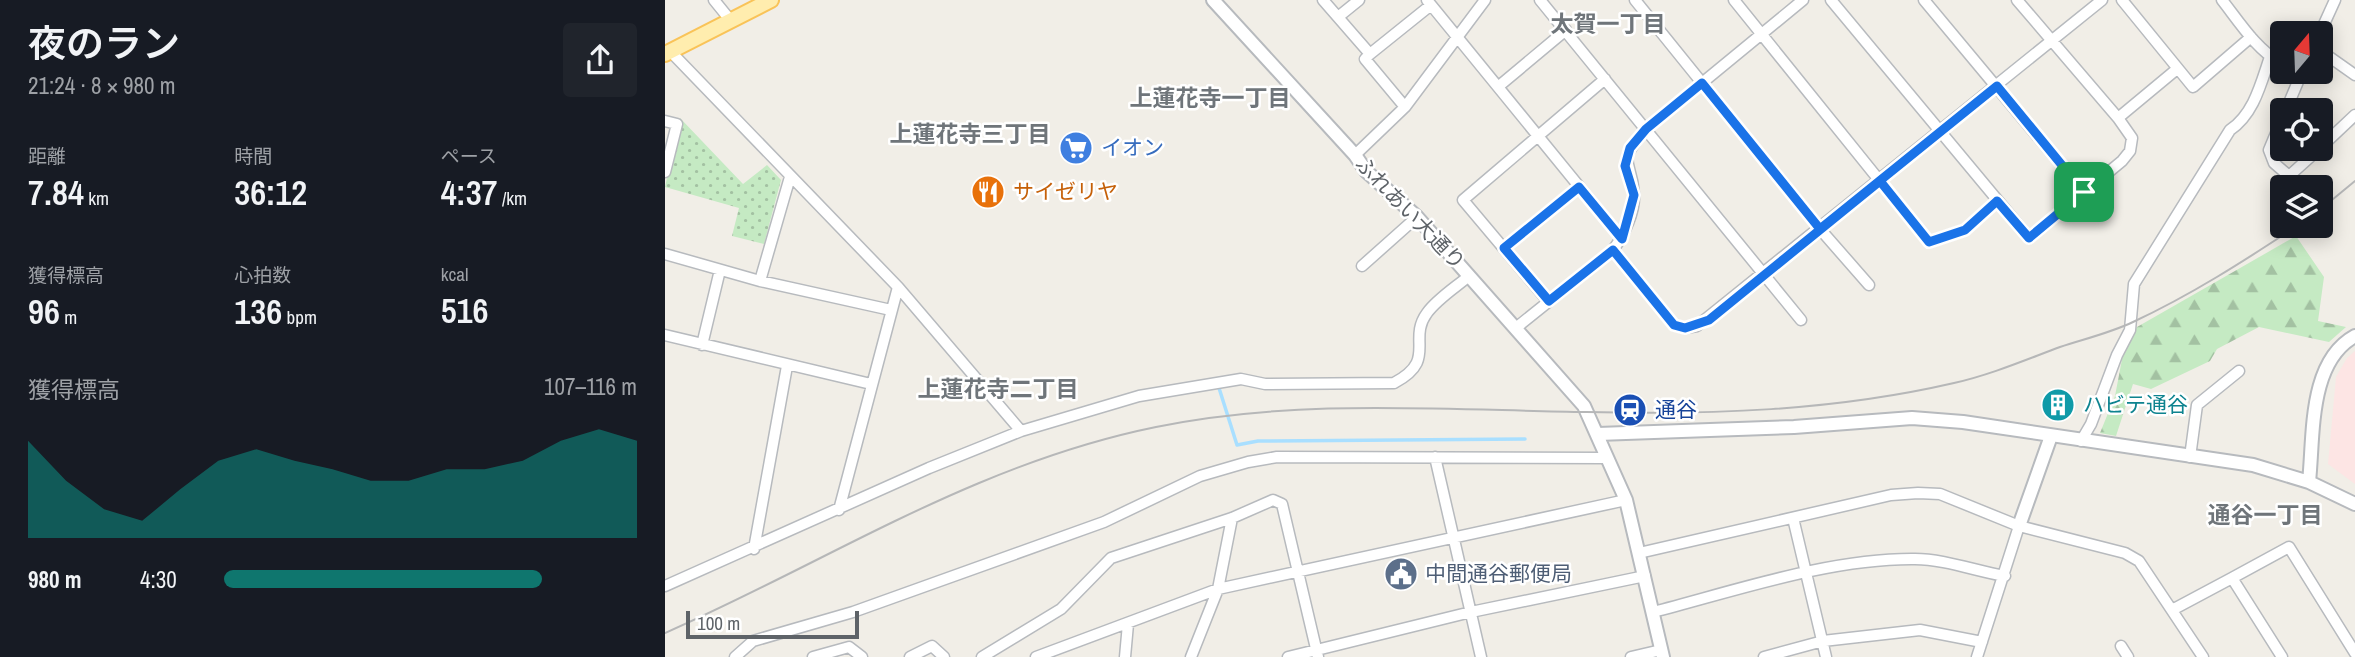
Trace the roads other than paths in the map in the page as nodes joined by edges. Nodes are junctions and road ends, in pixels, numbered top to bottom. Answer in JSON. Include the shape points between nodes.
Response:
{"nodes":[{"id":1,"x":714,"y":0,"type":"edge"},
{"id":2,"x":771,"y":0,"type":"edge"},
{"id":3,"x":1213,"y":0,"type":"edge"},
{"id":4,"x":1323,"y":0,"type":"edge"},
{"id":5,"x":1359,"y":0,"type":"edge"},
{"id":6,"x":1485,"y":0,"type":"edge"},
{"id":7,"x":1540,"y":0,"type":"edge"},
{"id":8,"x":1635,"y":0,"type":"edge"},
{"id":9,"x":1734,"y":0,"type":"edge"},
{"id":10,"x":1803,"y":0,"type":"edge"},
{"id":11,"x":1831,"y":0,"type":"edge"},
{"id":12,"x":1924,"y":0,"type":"edge"},
{"id":13,"x":2017,"y":0,"type":"edge"},
{"id":14,"x":2102,"y":0,"type":"edge"},
{"id":15,"x":2122,"y":0,"type":"edge"},
{"id":16,"x":2223,"y":0,"type":"edge"},
{"id":17,"x":2335,"y":0,"type":"edge"},
{"id":18,"x":1429,"y":3,"type":"edge"},
{"id":19,"x":1338,"y":17,"type":"junction"},
{"id":20,"x":731,"y":21,"type":"junction"},
{"id":21,"x":2325,"y":21,"type":"edge"},
{"id":22,"x":1566,"y":30,"type":"junction"},
{"id":23,"x":1762,"y":34,"type":"junction"},
{"id":24,"x":1458,"y":37,"type":"junction"},
{"id":25,"x":2251,"y":37,"type":"junction"},
{"id":26,"x":2052,"y":42,"type":"junction"},
{"id":27,"x":667,"y":53,"type":"edge"},
{"id":28,"x":1370,"y":54,"type":"junction"},
{"id":29,"x":2270,"y":57,"type":"joint"},
{"id":30,"x":2333,"y":59,"type":"edge"},
{"id":31,"x":2177,"y":69,"type":"junction"},
{"id":32,"x":2355,"y":75,"type":"edge"},
{"id":33,"x":1605,"y":79,"type":"junction"},
{"id":34,"x":1702,"y":83,"type":"junction"},
{"id":35,"x":1499,"y":86,"type":"junction"},
{"id":36,"x":1997,"y":86,"type":"junction"},
{"id":37,"x":1405,"y":107,"type":"junction"},
{"id":38,"x":2355,"y":115,"type":"edge"},
{"id":39,"x":2118,"y":118,"type":"junction"},
{"id":40,"x":665,"y":121,"type":"edge"},
{"id":41,"x":1646,"y":129,"type":"junction"},
{"id":42,"x":1940,"y":132,"type":"junction"},
{"id":43,"x":1537,"y":135,"type":"junction"},
{"id":44,"x":2333,"y":136,"type":"edge"},
{"id":45,"x":1355,"y":155,"type":"junction"},
{"id":46,"x":2273,"y":161,"type":"edge"},
{"id":47,"x":2306,"y":161,"type":"edge"},
{"id":48,"x":665,"y":172,"type":"edge"},
{"id":49,"x":790,"y":177,"type":"junction"},
{"id":50,"x":1880,"y":181,"type":"junction"},
{"id":51,"x":1579,"y":187,"type":"junction"},
{"id":52,"x":2084,"y":192,"type":"junction"},
{"id":53,"x":1997,"y":201,"type":"junction"},
{"id":54,"x":1417,"y":217,"type":"junction"},
{"id":55,"x":1820,"y":229,"type":"junction"},
{"id":56,"x":1622,"y":239,"type":"junction"},
{"id":57,"x":1504,"y":248,"type":"junction"},
{"id":58,"x":1613,"y":250,"type":"junction"},
{"id":59,"x":665,"y":254,"type":"edge"},
{"id":60,"x":1362,"y":266,"type":"dead end"},
{"id":61,"x":719,"y":270,"type":"junction"},
{"id":62,"x":1763,"y":274,"type":"junction"},
{"id":63,"x":1469,"y":276,"type":"junction"},
{"id":64,"x":760,"y":281,"type":"junction"},
{"id":65,"x":1869,"y":285,"type":"dead end"},
{"id":66,"x":898,"y":287,"type":"junction"},
{"id":67,"x":1549,"y":301,"type":"junction"},
{"id":68,"x":891,"y":310,"type":"junction"},
{"id":69,"x":1801,"y":320,"type":"dead end"},
{"id":70,"x":1517,"y":327,"type":"junction"},
{"id":71,"x":665,"y":335,"type":"edge"},
{"id":72,"x":2355,"y":335,"type":"edge"},
{"id":73,"x":702,"y":345,"type":"junction"},
{"id":74,"x":787,"y":366,"type":"junction"},
{"id":75,"x":2239,"y":370,"type":"dead end"},
{"id":76,"x":871,"y":384,"type":"junction"},
{"id":77,"x":1021,"y":431,"type":"junction"},
{"id":78,"x":1598,"y":434,"type":"junction"},
{"id":79,"x":2051,"y":436,"type":"junction"},
{"id":80,"x":2081,"y":440,"type":"junction"},
{"id":81,"x":1434,"y":457,"type":"junction"},
{"id":82,"x":2190,"y":457,"type":"junction"},
{"id":83,"x":1606,"y":458,"type":"junction"},
{"id":84,"x":2309,"y":482,"type":"junction"},
{"id":85,"x":1626,"y":500,"type":"junction"},
{"id":86,"x":2355,"y":504,"type":"edge"},
{"id":87,"x":839,"y":510,"type":"junction"},
{"id":88,"x":1232,"y":518,"type":"junction"},
{"id":89,"x":1793,"y":518,"type":"junction"},
{"id":90,"x":2019,"y":526,"type":"junction"},
{"id":91,"x":1453,"y":537,"type":"junction"},
{"id":92,"x":754,"y":549,"type":"junction"},
{"id":93,"x":1639,"y":553,"type":"junction"},
{"id":94,"x":1299,"y":574,"type":"junction"},
{"id":95,"x":1807,"y":574,"type":"junction"},
{"id":96,"x":1645,"y":576,"type":"junction"},
{"id":97,"x":2004,"y":576,"type":"junction"},
{"id":98,"x":2232,"y":578,"type":"junction"},
{"id":99,"x":665,"y":586,"type":"edge"},
{"id":100,"x":1219,"y":589,"type":"junction"},
{"id":101,"x":2172,"y":610,"type":"junction"},
{"id":102,"x":1471,"y":612,"type":"junction"},
{"id":103,"x":1653,"y":612,"type":"junction"},
{"id":104,"x":1128,"y":624,"type":"junction"},
{"id":105,"x":1823,"y":641,"type":"junction"},
{"id":106,"x":1982,"y":642,"type":"junction"},
{"id":107,"x":2121,"y":646,"type":"dead end"},
{"id":108,"x":1317,"y":653,"type":"edge"},
{"id":109,"x":2355,"y":653,"type":"edge"},
{"id":110,"x":1662,"y":654,"type":"edge"},
{"id":111,"x":735,"y":657,"type":"edge"},
{"id":112,"x":813,"y":657,"type":"edge"},
{"id":113,"x":862,"y":657,"type":"edge"},
{"id":114,"x":911,"y":657,"type":"edge"},
{"id":115,"x":944,"y":657,"type":"edge"},
{"id":116,"x":982,"y":657,"type":"edge"},
{"id":117,"x":1036,"y":657,"type":"edge"},
{"id":118,"x":1125,"y":657,"type":"edge"},
{"id":119,"x":1191,"y":657,"type":"edge"},
{"id":120,"x":1288,"y":657,"type":"edge"},
{"id":121,"x":1481,"y":657,"type":"edge"},
{"id":122,"x":1631,"y":657,"type":"edge"},
{"id":123,"x":1764,"y":657,"type":"edge"},
{"id":124,"x":1826,"y":657,"type":"edge"},
{"id":125,"x":1977,"y":657,"type":"edge"},
{"id":126,"x":2127,"y":657,"type":"edge"},
{"id":127,"x":2203,"y":657,"type":"edge"},
{"id":128,"x":2282,"y":657,"type":"edge"}],
"edges":[{"from":1,"to":20,"type":"street"},
{"from":2,"to":20,"type":"main road"},
{"from":3,"to":45,"type":"street","name":"ふれあい大通り"},
{"from":4,"to":19,"type":"street"},
{"from":5,"to":19,"type":"street"},
{"from":6,"to":24,"type":"street"},
{"from":7,"to":22,"type":"street"},
{"from":8,"to":34,"type":"street"},
{"from":9,"to":23,"type":"street"},
{"from":10,"to":23,"type":"street"},
{"from":11,"to":42,"type":"street"},
{"from":12,"to":36,"type":"street"},
{"from":13,"to":26,"type":"street"},
{"from":14,"to":26,"type":"street"},
{"from":15,"to":31,"type":"street"},
{"from":16,"to":25,"type":"street"},
{"from":17,"to":21,"type":"street"},
{"from":18,"to":24,"type":"street"},
{"from":18,"to":28,"type":"street"},
{"from":19,"to":28,"type":"street"},
{"from":20,"to":27,"type":"main road"},
{"from":22,"to":33,"type":"street"},
{"from":22,"to":35,"type":"street"},
{"from":23,"to":34,"type":"street"},
{"from":23,"to":50,"type":"street"},
{"from":24,"to":35,"type":"street"},
{"from":24,"to":37,"type":"street"},
{"from":25,"to":29,"type":"street"},
{"from":25,"to":31,"type":"street","via":[[2193,87]]},
{"from":26,"to":36,"type":"street"},
{"from":26,"to":39,"type":"street"},
{"from":27,"to":49,"type":"street"},
{"from":28,"to":37,"type":"street","via":[[1365,58]]},
{"from":29,"to":80,"type":"street","via":[[2255,99],[2240,124],[2230,130],[2134,284],[2130,330]]},
{"from":30,"to":32,"type":"street"},
{"from":31,"to":39,"type":"street"},
{"from":33,"to":41,"type":"street"},
{"from":33,"to":43,"type":"street"},
{"from":34,"to":41,"type":"street"},
{"from":34,"to":55,"type":"street"},
{"from":35,"to":43,"type":"street"},
{"from":36,"to":42,"type":"street"},
{"from":36,"to":52,"type":"street"},
{"from":37,"to":45,"type":"street"},
{"from":38,"to":44,"type":"street"},
{"from":39,"to":52,"type":"street","via":[[2132,138],[2130,151]]},
{"from":40,"to":48,"type":"street","via":[[677,124]]},
{"from":41,"to":56,"type":"street","via":[[1630,148],[1625,166],[1634,195]]},
{"from":41,"to":62,"type":"street"},
{"from":42,"to":50,"type":"street"},
{"from":42,"to":53,"type":"street"},
{"from":43,"to":51,"type":"street"},
{"from":43,"to":57,"type":"street","via":[[1463,200]]},
{"from":45,"to":54,"type":"street","name":"ふれあい大通り","via":[[1366,171]]},
{"from":46,"to":47,"type":"street","via":[[2289,176]]},
{"from":49,"to":64,"type":"street"},
{"from":49,"to":66,"type":"street"},
{"from":50,"to":53,"type":"street","via":[[1929,242],[1965,230]]},
{"from":50,"to":55,"type":"street"},
{"from":51,"to":56,"type":"street"},
{"from":51,"to":57,"type":"street"},
{"from":52,"to":53,"type":"street","via":[[2029,238]]},
{"from":54,"to":60,"type":"street"},
{"from":54,"to":63,"type":"street","name":"ふれあい大通り"},
{"from":55,"to":62,"type":"street"},
{"from":55,"to":65,"type":"street"},
{"from":56,"to":58,"type":"street"},
{"from":57,"to":67,"type":"street"},
{"from":58,"to":62,"type":"street","via":[[1674,325],[1685,328],[1709,320]]},
{"from":58,"to":67,"type":"street"},
{"from":59,"to":61,"type":"street"},
{"from":61,"to":64,"type":"street"},
{"from":61,"to":73,"type":"street"},
{"from":62,"to":69,"type":"street"},
{"from":63,"to":70,"type":"street","name":"ふれあい大通り"},
{"from":63,"to":77,"type":"street","via":[[1426,313],[1418,363],[1410,375],[1394,383],[1265,384],[1241,379],[1139,396]]},
{"from":64,"to":68,"type":"street"},
{"from":66,"to":68,"type":"street"},
{"from":66,"to":77,"type":"street"},
{"from":67,"to":70,"type":"street"},
{"from":68,"to":76,"type":"street"},
{"from":70,"to":78,"type":"street","name":"ふれあい大通り","via":[[1584,406]]},
{"from":71,"to":73,"type":"street"},
{"from":72,"to":84,"type":"street","via":[[2335,350],[2327,363]]},
{"from":73,"to":74,"type":"street"},
{"from":74,"to":76,"type":"street"},
{"from":74,"to":92,"type":"street"},
{"from":75,"to":82,"type":"street","via":[[2197,405]]},
{"from":76,"to":87,"type":"street"},
{"from":77,"to":87,"type":"street"},
{"from":78,"to":79,"type":"street","via":[[1794,428],[1912,418]]},
{"from":78,"to":83,"type":"street","name":"ふれあい大通り"},
{"from":79,"to":80,"type":"street"},
{"from":79,"to":90,"type":"street"},
{"from":80,"to":82,"type":"street"},
{"from":81,"to":83,"type":"street"},
{"from":81,"to":91,"type":"street"},
{"from":81,"to":111,"type":"street","via":[[1277,457],[1248,462],[1200,476],[1104,522],[853,612],[753,641]]},
{"from":82,"to":84,"type":"street","via":[[2253,465]]},
{"from":83,"to":85,"type":"street","name":"ふれあい大通り"},
{"from":84,"to":86,"type":"street"},
{"from":85,"to":91,"type":"street"},
{"from":85,"to":93,"type":"street","name":"ふれあい大通り"},
{"from":87,"to":92,"type":"street"},
{"from":88,"to":94,"type":"street","via":[[1273,500],[1282,504]]},
{"from":88,"to":100,"type":"street"},
{"from":88,"to":116,"type":"street","via":[[1111,558],[1061,609]]},
{"from":89,"to":90,"type":"street","via":[[1917,493],[1940,494]]},
{"from":89,"to":93,"type":"street"},
{"from":89,"to":95,"type":"street"},
{"from":90,"to":97,"type":"street"},
{"from":90,"to":101,"type":"street","via":[[2132,557]]},
{"from":91,"to":94,"type":"street"},
{"from":91,"to":102,"type":"street"},
{"from":92,"to":99,"type":"street"},
{"from":93,"to":96,"type":"street","name":"ふれあい大通り"},
{"from":94,"to":100,"type":"street"},
{"from":94,"to":108,"type":"street"},
{"from":95,"to":97,"type":"street","via":[[1918,558]]},
{"from":95,"to":103,"type":"street"},
{"from":95,"to":105,"type":"street"},
{"from":96,"to":102,"type":"street"},
{"from":96,"to":103,"type":"street","name":"ふれあい大通り"},
{"from":97,"to":106,"type":"street"},
{"from":98,"to":101,"type":"street"},
{"from":98,"to":109,"type":"street","via":[[2289,547]]},
{"from":98,"to":128,"type":"street"},
{"from":100,"to":104,"type":"street"},
{"from":100,"to":119,"type":"street"},
{"from":101,"to":127,"type":"street"},
{"from":102,"to":108,"type":"street"},
{"from":102,"to":121,"type":"street"},
{"from":103,"to":110,"type":"street","name":"ふれあい大通り"},
{"from":104,"to":117,"type":"street"},
{"from":104,"to":118,"type":"street"},
{"from":105,"to":106,"type":"street","via":[[1920,630]]},
{"from":105,"to":123,"type":"street"},
{"from":105,"to":124,"type":"street"},
{"from":106,"to":125,"type":"street"},
{"from":107,"to":126,"type":"street"},
{"from":108,"to":120,"type":"street"},
{"from":110,"to":122,"type":"street"},
{"from":112,"to":113,"type":"street","via":[[849,647]]},
{"from":114,"to":115,"type":"street","via":[[932,646]]}]}
